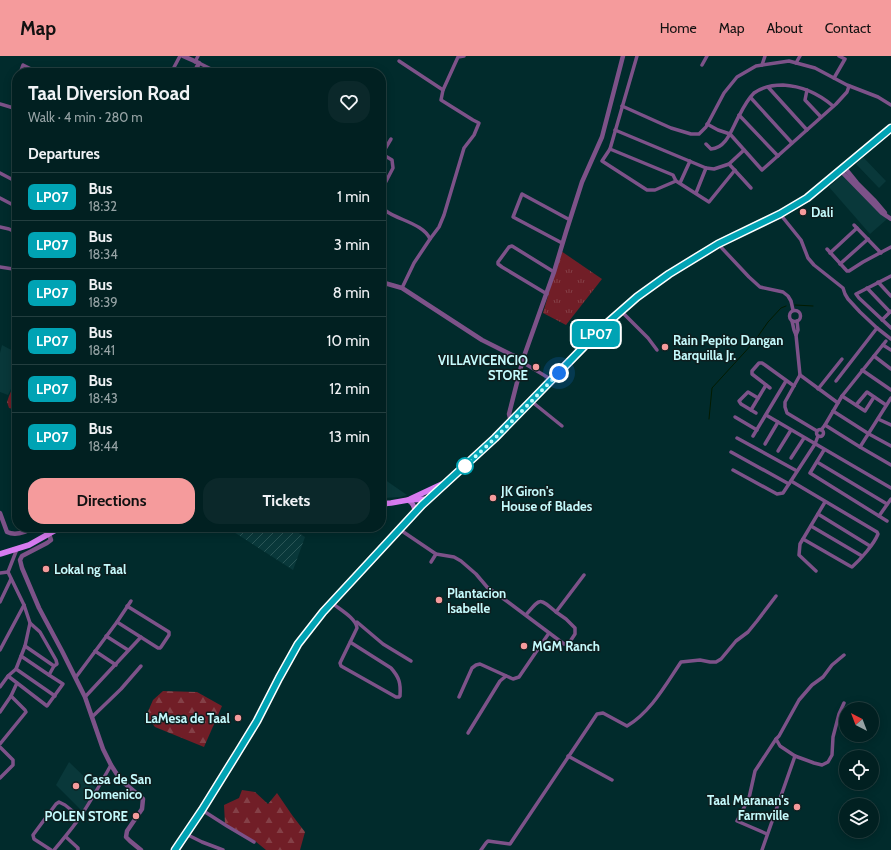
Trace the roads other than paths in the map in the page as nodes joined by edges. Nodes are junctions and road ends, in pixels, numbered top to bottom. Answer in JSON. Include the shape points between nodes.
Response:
{"nodes":[{"id":1,"x":180,"y":56,"type":"edge"},
{"id":2,"x":183,"y":56,"type":"edge"},
{"id":3,"x":198,"y":56,"type":"edge"},
{"id":4,"x":464,"y":56,"type":"edge"},
{"id":5,"x":623,"y":56,"type":"edge"},
{"id":6,"x":637,"y":56,"type":"edge"},
{"id":7,"x":707,"y":56,"type":"edge"},
{"id":8,"x":765,"y":56,"type":"edge"},
{"id":9,"x":800,"y":56,"type":"edge"},
{"id":10,"x":839,"y":56,"type":"edge"},
{"id":11,"x":399,"y":61,"type":"dead end"},
{"id":12,"x":197,"y":62,"type":"junction"},
{"id":13,"x":796,"y":63,"type":"junction"},
{"id":14,"x":702,"y":65,"type":"dead end"},
{"id":15,"x":762,"y":65,"type":"junction"},
{"id":16,"x":22,"y":68,"type":"edge"},
{"id":17,"x":29,"y":68,"type":"edge"},
{"id":18,"x":174,"y":68,"type":"edge"},
{"id":19,"x":195,"y":68,"type":"edge"},
{"id":20,"x":209,"y":68,"type":"edge"},
{"id":21,"x":834,"y":78,"type":"junction"},
{"id":22,"x":850,"y":86,"type":"junction"},
{"id":23,"x":768,"y":87,"type":"junction"},
{"id":24,"x":443,"y":90,"type":"junction"},
{"id":25,"x":807,"y":90,"type":"junction"},
{"id":26,"x":751,"y":98,"type":"junction"},
{"id":27,"x":0,"y":104,"type":"edge"},
{"id":28,"x":891,"y":105,"type":"edge"},
{"id":29,"x":622,"y":106,"type":"junction"},
{"id":30,"x":833,"y":106,"type":"junction"},
{"id":31,"x":12,"y":108,"type":"edge"},
{"id":32,"x":739,"y":115,"type":"junction"},
{"id":33,"x":820,"y":117,"type":"junction"},
{"id":34,"x":707,"y":124,"type":"junction"},
{"id":35,"x":891,"y":128,"type":"edge"},
{"id":36,"x":615,"y":130,"type":"junction"},
{"id":37,"x":807,"y":130,"type":"junction"},
{"id":38,"x":730,"y":134,"type":"junction"},
{"id":39,"x":391,"y":139,"type":"dead end"},
{"id":40,"x":792,"y":143,"type":"junction"},
{"id":41,"x":706,"y":144,"type":"dead end"},
{"id":42,"x":386,"y":147,"type":"edge"},
{"id":43,"x":610,"y":149,"type":"junction"},
{"id":44,"x":744,"y":150,"type":"junction"},
{"id":45,"x":386,"y":156,"type":"edge"},
{"id":46,"x":778,"y":156,"type":"junction"},
{"id":47,"x":690,"y":161,"type":"junction"},
{"id":48,"x":729,"y":164,"type":"junction"},
{"id":49,"x":706,"y":168,"type":"junction"},
{"id":50,"x":842,"y":169,"type":"junction"},
{"id":51,"x":736,"y":170,"type":"junction"},
{"id":52,"x":0,"y":173,"type":"edge"},
{"id":53,"x":12,"y":179,"type":"edge"},
{"id":54,"x":386,"y":181,"type":"edge"},
{"id":55,"x":678,"y":182,"type":"junction"},
{"id":56,"x":751,"y":188,"type":"dead end"},
{"id":57,"x":696,"y":194,"type":"junction"},
{"id":58,"x":0,"y":198,"type":"edge"},
{"id":59,"x":12,"y":204,"type":"edge"},
{"id":60,"x":386,"y":211,"type":"edge"},
{"id":61,"x":780,"y":214,"type":"junction"},
{"id":62,"x":889,"y":218,"type":"edge"},
{"id":63,"x":570,"y":220,"type":"junction"},
{"id":64,"x":854,"y":225,"type":"dead end"},
{"id":65,"x":0,"y":226,"type":"edge"},
{"id":66,"x":857,"y":228,"type":"junction"},
{"id":67,"x":12,"y":230,"type":"edge"},
{"id":68,"x":430,"y":239,"type":"junction"},
{"id":69,"x":868,"y":239,"type":"junction"},
{"id":70,"x":562,"y":243,"type":"junction"},
{"id":71,"x":718,"y":244,"type":"junction"},
{"id":72,"x":891,"y":247,"type":"edge"},
{"id":73,"x":827,"y":249,"type":"dead end"},
{"id":74,"x":830,"y":253,"type":"junction"},
{"id":75,"x":881,"y":253,"type":"junction"},
{"id":76,"x":840,"y":264,"type":"junction"},
{"id":77,"x":0,"y":267,"type":"edge"},
{"id":78,"x":12,"y":269,"type":"edge"},
{"id":79,"x":554,"y":272,"type":"junction"},
{"id":80,"x":890,"y":277,"type":"edge"},
{"id":81,"x":878,"y":282,"type":"junction"},
{"id":82,"x":386,"y":283,"type":"edge"},
{"id":83,"x":402,"y":288,"type":"junction"},
{"id":84,"x":867,"y":288,"type":"junction"},
{"id":85,"x":546,"y":294,"type":"junction"},
{"id":86,"x":891,"y":296,"type":"edge"},
{"id":87,"x":621,"y":310,"type":"junction"},
{"id":88,"x":793,"y":310,"type":"junction"},
{"id":89,"x":891,"y":311,"type":"edge"},
{"id":90,"x":792,"y":320,"type":"junction"},
{"id":91,"x":797,"y":320,"type":"junction"},
{"id":92,"x":882,"y":320,"type":"junction"},
{"id":93,"x":877,"y":328,"type":"junction"},
{"id":94,"x":891,"y":328,"type":"edge"},
{"id":95,"x":796,"y":335,"type":"junction"},
{"id":96,"x":891,"y":339,"type":"edge"},
{"id":97,"x":886,"y":341,"type":"dead end"},
{"id":98,"x":883,"y":345,"type":"junction"},
{"id":99,"x":657,"y":350,"type":"dead end"},
{"id":100,"x":891,"y":350,"type":"edge"},
{"id":101,"x":874,"y":356,"type":"junction"},
{"id":102,"x":842,"y":359,"type":"dead end"},
{"id":103,"x":523,"y":360,"type":"junction"},
{"id":104,"x":891,"y":369,"type":"edge"},
{"id":105,"x":862,"y":370,"type":"junction"},
{"id":106,"x":800,"y":375,"type":"junction"},
{"id":107,"x":552,"y":380,"type":"junction"},
{"id":108,"x":786,"y":381,"type":"junction"},
{"id":109,"x":836,"y":381,"type":"dead end"},
{"id":110,"x":766,"y":385,"type":"junction"},
{"id":111,"x":794,"y":386,"type":"junction"},
{"id":112,"x":770,"y":388,"type":"dead end"},
{"id":113,"x":818,"y":389,"type":"junction"},
{"id":114,"x":891,"y":390,"type":"edge"},
{"id":115,"x":842,"y":396,"type":"junction"},
{"id":116,"x":874,"y":397,"type":"junction"},
{"id":117,"x":758,"y":398,"type":"junction"},
{"id":118,"x":891,"y":398,"type":"edge"},
{"id":119,"x":531,"y":401,"type":"junction"},
{"id":120,"x":838,"y":403,"type":"junction"},
{"id":121,"x":856,"y":405,"type":"junction"},
{"id":122,"x":886,"y":405,"type":"junction"},
{"id":123,"x":751,"y":410,"type":"junction"},
{"id":124,"x":833,"y":411,"type":"junction"},
{"id":125,"x":756,"y":413,"type":"dead end"},
{"id":126,"x":766,"y":415,"type":"junction"},
{"id":127,"x":735,"y":418,"type":"dead end"},
{"id":128,"x":878,"y":419,"type":"junction"},
{"id":129,"x":512,"y":422,"type":"junction"},
{"id":130,"x":778,"y":422,"type":"junction"},
{"id":131,"x":891,"y":424,"type":"edge"},
{"id":132,"x":825,"y":425,"type":"junction"},
{"id":133,"x":562,"y":426,"type":"dead end"},
{"id":134,"x":757,"y":430,"type":"junction"},
{"id":135,"x":791,"y":430,"type":"junction"},
{"id":136,"x":819,"y":430,"type":"junction"},
{"id":137,"x":869,"y":434,"type":"junction"},
{"id":138,"x":753,"y":436,"type":"dead end"},
{"id":139,"x":818,"y":436,"type":"junction"},
{"id":140,"x":737,"y":438,"type":"dead end"},
{"id":141,"x":804,"y":438,"type":"junction"},
{"id":142,"x":765,"y":444,"type":"dead end"},
{"id":143,"x":815,"y":444,"type":"junction"},
{"id":144,"x":891,"y":446,"type":"edge"},
{"id":145,"x":860,"y":447,"type":"junction"},
{"id":146,"x":824,"y":450,"type":"junction"},
{"id":147,"x":778,"y":451,"type":"dead end"},
{"id":148,"x":731,"y":452,"type":"dead end"},
{"id":149,"x":791,"y":458,"type":"dead end"},
{"id":150,"x":817,"y":462,"type":"junction"},
{"id":151,"x":891,"y":465,"type":"edge"},
{"id":152,"x":733,"y":470,"type":"dead end"},
{"id":153,"x":797,"y":471,"type":"junction"},
{"id":154,"x":449,"y":480,"type":"junction"},
{"id":155,"x":790,"y":482,"type":"junction"},
{"id":156,"x":891,"y":488,"type":"edge"},
{"id":157,"x":428,"y":499,"type":"junction"},
{"id":158,"x":891,"y":499,"type":"edge"},
{"id":159,"x":408,"y":500,"type":"junction"},
{"id":160,"x":825,"y":502,"type":"junction"},
{"id":161,"x":386,"y":504,"type":"edge"},
{"id":162,"x":887,"y":504,"type":"junction"},
{"id":163,"x":415,"y":512,"type":"junction"},
{"id":164,"x":0,"y":513,"type":"edge"},
{"id":165,"x":818,"y":514,"type":"junction"},
{"id":166,"x":879,"y":516,"type":"junction"},
{"id":167,"x":887,"y":521,"type":"dead end"},
{"id":168,"x":811,"y":526,"type":"junction"},
{"id":169,"x":399,"y":530,"type":"junction"},
{"id":170,"x":24,"y":532,"type":"edge"},
{"id":171,"x":52,"y":532,"type":"edge"},
{"id":172,"x":49,"y":534,"type":"junction"},
{"id":173,"x":803,"y":539,"type":"junction"},
{"id":174,"x":870,"y":546,"type":"junction"},
{"id":175,"x":17,"y":549,"type":"junction"},
{"id":176,"x":0,"y":554,"type":"edge"},
{"id":177,"x":436,"y":554,"type":"junction"},
{"id":178,"x":862,"y":556,"type":"junction"},
{"id":179,"x":431,"y":562,"type":"dead end"},
{"id":180,"x":816,"y":571,"type":"dead end"},
{"id":181,"x":8,"y":572,"type":"junction"},
{"id":182,"x":0,"y":573,"type":"edge"},
{"id":183,"x":584,"y":575,"type":"dead end"},
{"id":184,"x":11,"y":580,"type":"junction"},
{"id":185,"x":776,"y":596,"type":"dead end"},
{"id":186,"x":130,"y":601,"type":"dead end"},
{"id":187,"x":0,"y":602,"type":"edge"},
{"id":188,"x":332,"y":603,"type":"junction"},
{"id":189,"x":24,"y":605,"type":"junction"},
{"id":190,"x":127,"y":606,"type":"junction"},
{"id":191,"x":556,"y":612,"type":"junction"},
{"id":192,"x":526,"y":615,"type":"junction"},
{"id":193,"x":355,"y":620,"type":"junction"},
{"id":194,"x":117,"y":622,"type":"junction"},
{"id":195,"x":30,"y":623,"type":"junction"},
{"id":196,"x":549,"y":633,"type":"junction"},
{"id":197,"x":106,"y":636,"type":"junction"},
{"id":198,"x":141,"y":637,"type":"junction"},
{"id":199,"x":350,"y":642,"type":"junction"},
{"id":200,"x":25,"y":646,"type":"junction"},
{"id":201,"x":0,"y":650,"type":"edge"},
{"id":202,"x":128,"y":650,"type":"junction"},
{"id":203,"x":95,"y":651,"type":"junction"},
{"id":204,"x":844,"y":655,"type":"dead end"},
{"id":205,"x":21,"y":656,"type":"junction"},
{"id":206,"x":411,"y":661,"type":"dead end"},
{"id":207,"x":116,"y":665,"type":"junction"},
{"id":208,"x":54,"y":666,"type":"junction"},
{"id":209,"x":141,"y":666,"type":"dead end"},
{"id":210,"x":16,"y":669,"type":"junction"},
{"id":211,"x":8,"y":676,"type":"junction"},
{"id":212,"x":49,"y":676,"type":"junction"},
{"id":213,"x":506,"y":676,"type":"junction"},
{"id":214,"x":76,"y":678,"type":"junction"},
{"id":215,"x":17,"y":683,"type":"junction"},
{"id":216,"x":0,"y":687,"type":"edge"},
{"id":217,"x":11,"y":696,"type":"junction"},
{"id":218,"x":54,"y":696,"type":"junction"},
{"id":219,"x":85,"y":697,"type":"junction"},
{"id":220,"x":460,"y":697,"type":"dead end"},
{"id":221,"x":0,"y":712,"type":"edge"},
{"id":222,"x":92,"y":717,"type":"junction"},
{"id":223,"x":839,"y":718,"type":"edge"},
{"id":224,"x":468,"y":733,"type":"dead end"},
{"id":225,"x":776,"y":739,"type":"junction"},
{"id":226,"x":0,"y":746,"type":"edge"},
{"id":227,"x":568,"y":756,"type":"junction"},
{"id":228,"x":795,"y":756,"type":"junction"},
{"id":229,"x":111,"y":765,"type":"junction"},
{"id":230,"x":0,"y":778,"type":"edge"},
{"id":231,"x":612,"y":780,"type":"dead end"},
{"id":232,"x":202,"y":810,"type":"junction"},
{"id":233,"x":80,"y":817,"type":"junction"},
{"id":234,"x":186,"y":834,"type":"junction"},
{"id":235,"x":768,"y":834,"type":"junction"},
{"id":236,"x":66,"y":837,"type":"junction"},
{"id":237,"x":254,"y":842,"type":"dead end"},
{"id":238,"x":53,"y":850,"type":"edge"},
{"id":239,"x":78,"y":850,"type":"edge"},
{"id":240,"x":141,"y":850,"type":"edge"},
{"id":241,"x":175,"y":850,"type":"edge"},
{"id":242,"x":223,"y":850,"type":"edge"},
{"id":243,"x":481,"y":850,"type":"edge"},
{"id":244,"x":762,"y":850,"type":"edge"}],
"edges":[{"from":1,"to":18,"type":"street"},
{"from":2,"to":12,"type":"street"},
{"from":3,"to":12,"type":"street"},
{"from":4,"to":24,"type":"street","via":[[458,57]]},
{"from":5,"to":63,"type":"street","via":[[602,137],[582,182]]},
{"from":6,"to":29,"type":"street"},
{"from":7,"to":14,"type":"street"},
{"from":8,"to":15,"type":"street"},
{"from":9,"to":13,"type":"street"},
{"from":10,"to":21,"type":"street","via":[[845,59]]},
{"from":11,"to":24,"type":"street"},
{"from":12,"to":19,"type":"street"},
{"from":12,"to":20,"type":"street"},
{"from":13,"to":15,"type":"street","via":[[789,61]]},
{"from":13,"to":21,"type":"street","via":[[815,68]]},
{"from":15,"to":34,"type":"street","via":[[737,76],[724,93]]},
{"from":16,"to":17,"type":"street","via":[[23,65]]},
{"from":21,"to":22,"type":"street"},
{"from":22,"to":28,"type":"street"},
{"from":22,"to":30,"type":"street"},
{"from":23,"to":25,"type":"street","via":[[792,86]]},
{"from":23,"to":26,"type":"street","via":[[755,93]]},
{"from":23,"to":37,"type":"street"},
{"from":24,"to":68,"type":"street","via":[[441,100],[479,123],[464,148],[444,215]]},
{"from":25,"to":30,"type":"street"},
{"from":25,"to":33,"type":"street","via":[[805,100]]},
{"from":26,"to":32,"type":"street"},
{"from":26,"to":40,"type":"street"},
{"from":27,"to":31,"type":"street"},
{"from":29,"to":34,"type":"street","via":[[671,128],[692,134],[699,134]]},
{"from":29,"to":36,"type":"street"},
{"from":30,"to":33,"type":"street"},
{"from":32,"to":38,"type":"street"},
{"from":32,"to":46,"type":"street"},
{"from":33,"to":37,"type":"street"},
{"from":34,"to":38,"type":"street"},
{"from":35,"to":50,"type":"main road"},
{"from":36,"to":43,"type":"street"},
{"from":36,"to":47,"type":"street"},
{"from":37,"to":40,"type":"street"},
{"from":38,"to":41,"type":"street","via":[[719,147],[710,149]]},
{"from":38,"to":44,"type":"street"},
{"from":39,"to":42,"type":"street"},
{"from":40,"to":46,"type":"street"},
{"from":43,"to":55,"type":"street","via":[[673,175]]},
{"from":43,"to":55,"type":"street","via":[[602,161],[647,190]]},
{"from":44,"to":46,"type":"street","via":[[762,170]]},
{"from":44,"to":48,"type":"street"},
{"from":45,"to":54,"type":"street","via":[[392,160],[393,168]]},
{"from":47,"to":49,"type":"street"},
{"from":47,"to":55,"type":"street"},
{"from":48,"to":49,"type":"street","via":[[714,169]]},
{"from":48,"to":51,"type":"street"},
{"from":49,"to":57,"type":"street"},
{"from":50,"to":61,"type":"main road","via":[[807,198]]},
{"from":50,"to":62,"type":"street"},
{"from":51,"to":56,"type":"street"},
{"from":51,"to":57,"type":"street","via":[[709,202]]},
{"from":52,"to":53,"type":"street"},
{"from":55,"to":57,"type":"street"},
{"from":58,"to":59,"type":"street"},
{"from":60,"to":68,"type":"street","via":[[421,229]]},
{"from":61,"to":71,"type":"main road"},
{"from":61,"to":93,"type":"street","via":[[802,240],[808,258],[843,288],[848,299]]},
{"from":63,"to":70,"type":"street"},
{"from":63,"to":70,"type":"street","via":[[522,194],[513,217]]},
{"from":64,"to":66,"type":"street"},
{"from":65,"to":67,"type":"street"},
{"from":66,"to":69,"type":"street"},
{"from":66,"to":74,"type":"street"},
{"from":68,"to":83,"type":"street"},
{"from":69,"to":75,"type":"street"},
{"from":69,"to":76,"type":"street"},
{"from":70,"to":79,"type":"street"},
{"from":71,"to":87,"type":"main road","via":[[661,279]]},
{"from":71,"to":88,"type":"street","via":[[760,287],[783,292],[788,296]]},
{"from":72,"to":75,"type":"street"},
{"from":73,"to":74,"type":"street"},
{"from":74,"to":76,"type":"street"},
{"from":75,"to":76,"type":"street","via":[[849,270]]},
{"from":77,"to":78,"type":"street"},
{"from":79,"to":85,"type":"street"},
{"from":79,"to":85,"type":"street","via":[[512,246],[509,246],[498,262]]},
{"from":80,"to":81,"type":"street"},
{"from":81,"to":84,"type":"street"},
{"from":81,"to":86,"type":"street"},
{"from":82,"to":83,"type":"street"},
{"from":83,"to":103,"type":"street","via":[[482,340]]},
{"from":84,"to":89,"type":"street"},
{"from":84,"to":92,"type":"street","via":[[856,294]]},
{"from":85,"to":103,"type":"street"},
{"from":87,"to":99,"type":"street"},
{"from":87,"to":107,"type":"main road"},
{"from":88,"to":90,"type":"street","via":[[789,316]]},
{"from":88,"to":91,"type":"street","via":[[800,314]]},
{"from":89,"to":92,"type":"street"},
{"from":90,"to":91,"type":"street"},
{"from":90,"to":95,"type":"street"},
{"from":91,"to":95,"type":"street"},
{"from":92,"to":94,"type":"street"},
{"from":93,"to":96,"type":"street"},
{"from":93,"to":109,"type":"street"},
{"from":95,"to":106,"type":"street"},
{"from":97,"to":98,"type":"street"},
{"from":98,"to":100,"type":"street"},
{"from":98,"to":101,"type":"street"},
{"from":101,"to":104,"type":"street"},
{"from":101,"to":105,"type":"street"},
{"from":102,"to":113,"type":"street"},
{"from":103,"to":107,"type":"street"},
{"from":103,"to":129,"type":"street","via":[[509,414]]},
{"from":105,"to":114,"type":"street"},
{"from":105,"to":115,"type":"street"},
{"from":106,"to":111,"type":"street"},
{"from":106,"to":113,"type":"street"},
{"from":107,"to":119,"type":"main road"},
{"from":108,"to":110,"type":"street","via":[[759,363],[752,373]]},
{"from":108,"to":111,"type":"street"},
{"from":108,"to":126,"type":"street"},
{"from":110,"to":112,"type":"street"},
{"from":110,"to":117,"type":"street"},
{"from":111,"to":136,"type":"street","via":[[785,402],[787,412]]},
{"from":113,"to":120,"type":"street"},
{"from":115,"to":120,"type":"street"},
{"from":115,"to":121,"type":"street"},
{"from":116,"to":121,"type":"street","via":[[867,392]]},
{"from":116,"to":121,"type":"street","via":[[865,411]]},
{"from":116,"to":122,"type":"street"},
{"from":117,"to":123,"type":"street"},
{"from":117,"to":123,"type":"street","via":[[748,392],[740,399],[741,404]]},
{"from":118,"to":122,"type":"street"},
{"from":119,"to":129,"type":"main road"},
{"from":119,"to":133,"type":"street"},
{"from":120,"to":124,"type":"street"},
{"from":122,"to":128,"type":"street"},
{"from":123,"to":125,"type":"street"},
{"from":124,"to":132,"type":"street"},
{"from":124,"to":137,"type":"street"},
{"from":126,"to":130,"type":"street"},
{"from":126,"to":134,"type":"street"},
{"from":127,"to":134,"type":"street"},
{"from":128,"to":131,"type":"street"},
{"from":128,"to":137,"type":"street"},
{"from":129,"to":154,"type":"main road"},
{"from":130,"to":135,"type":"street"},
{"from":130,"to":142,"type":"street"},
{"from":132,"to":136,"type":"street"},
{"from":132,"to":145,"type":"street"},
{"from":134,"to":138,"type":"street"},
{"from":135,"to":141,"type":"street"},
{"from":135,"to":147,"type":"street"},
{"from":136,"to":139,"type":"street","via":[[816,433]]},
{"from":136,"to":139,"type":"street","via":[[823,431],[823,435]]},
{"from":137,"to":144,"type":"street"},
{"from":137,"to":145,"type":"street"},
{"from":139,"to":143,"type":"street"},
{"from":140,"to":153,"type":"street"},
{"from":141,"to":143,"type":"street"},
{"from":141,"to":149,"type":"street"},
{"from":143,"to":146,"type":"street"},
{"from":143,"to":153,"type":"street"},
{"from":145,"to":151,"type":"street"},
{"from":146,"to":150,"type":"street"},
{"from":146,"to":156,"type":"street"},
{"from":148,"to":155,"type":"street"},
{"from":150,"to":162,"type":"street"},
{"from":150,"to":166,"type":"street","via":[[810,473]]},
{"from":152,"to":155,"type":"street","via":[[777,494],[783,493]]},
{"from":153,"to":155,"type":"street"},
{"from":154,"to":157,"type":"main road"},
{"from":154,"to":159,"type":"main road"},
{"from":155,"to":160,"type":"street"},
{"from":157,"to":159,"type":"main road"},
{"from":157,"to":163,"type":"main road"},
{"from":158,"to":162,"type":"street"},
{"from":159,"to":161,"type":"main road"},
{"from":159,"to":163,"type":"main road","via":[[414,505]]},
{"from":160,"to":165,"type":"street"},
{"from":160,"to":174,"type":"street","via":[[877,532]]},
{"from":162,"to":166,"type":"street"},
{"from":163,"to":169,"type":"main road"},
{"from":164,"to":170,"type":"street","via":[[7,532],[13,535]]},
{"from":165,"to":168,"type":"street"},
{"from":165,"to":174,"type":"street"},
{"from":166,"to":167,"type":"street"},
{"from":168,"to":173,"type":"street"},
{"from":168,"to":178,"type":"street"},
{"from":169,"to":177,"type":"street"},
{"from":169,"to":188,"type":"main road"},
{"from":171,"to":172,"type":"main road"},
{"from":172,"to":175,"type":"main road"},
{"from":172,"to":214,"type":"street","via":[[51,540],[47,544],[22,556],[20,560],[39,608]]},
{"from":173,"to":178,"type":"street","via":[[850,566],[854,566]]},
{"from":173,"to":180,"type":"street","via":[[799,555]]},
{"from":174,"to":178,"type":"street"},
{"from":175,"to":176,"type":"main road"},
{"from":175,"to":181,"type":"street"},
{"from":177,"to":179,"type":"street"},
{"from":177,"to":192,"type":"street","via":[[454,556],[487,587]]},
{"from":181,"to":182,"type":"street"},
{"from":181,"to":184,"type":"street"},
{"from":183,"to":191,"type":"street"},
{"from":184,"to":187,"type":"street"},
{"from":184,"to":189,"type":"street"},
{"from":185,"to":227,"type":"street","via":[[748,632],[736,640],[721,659],[716,662],[681,662],[654,701],[635,722],[627,726],[603,713],[597,714]]},
{"from":186,"to":190,"type":"street"},
{"from":188,"to":193,"type":"street"},
{"from":188,"to":232,"type":"main road","via":[[298,644],[257,721]]},
{"from":189,"to":195,"type":"street"},
{"from":189,"to":201,"type":"street"},
{"from":190,"to":194,"type":"street"},
{"from":190,"to":198,"type":"street","via":[[169,632],[160,648]]},
{"from":191,"to":192,"type":"street","via":[[540,601],[536,602]]},
{"from":191,"to":196,"type":"street","via":[[575,628],[575,634],[569,643],[564,644]]},
{"from":192,"to":196,"type":"street"},
{"from":193,"to":199,"type":"street","via":[[357,628]]},
{"from":193,"to":206,"type":"street","via":[[384,644]]},
{"from":194,"to":197,"type":"street"},
{"from":194,"to":198,"type":"street"},
{"from":195,"to":200,"type":"street"},
{"from":195,"to":208,"type":"street","via":[[40,632],[56,660],[57,664]]},
{"from":196,"to":213,"type":"street","via":[[519,677],[513,679]]},
{"from":197,"to":202,"type":"street"},
{"from":197,"to":203,"type":"street"},
{"from":198,"to":202,"type":"street"},
{"from":199,"to":199,"type":"street","via":[[341,666],[399,697],[400,684],[396,673]]},
{"from":200,"to":205,"type":"street"},
{"from":200,"to":208,"type":"street"},
{"from":202,"to":207,"type":"street"},
{"from":203,"to":207,"type":"street"},
{"from":203,"to":214,"type":"street"},
{"from":204,"to":225,"type":"street","via":[[799,700]]},
{"from":205,"to":210,"type":"street"},
{"from":205,"to":212,"type":"street"},
{"from":207,"to":219,"type":"street"},
{"from":208,"to":212,"type":"street"},
{"from":209,"to":222,"type":"street"},
{"from":210,"to":211,"type":"street"},
{"from":210,"to":218,"type":"street"},
{"from":211,"to":215,"type":"street"},
{"from":211,"to":216,"type":"street"},
{"from":212,"to":218,"type":"street","via":[[63,684]]},
{"from":213,"to":220,"type":"street","via":[[480,664],[476,665],[472,668]]},
{"from":213,"to":224,"type":"street","via":[[500,680]]},
{"from":214,"to":219,"type":"street"},
{"from":215,"to":217,"type":"street"},
{"from":215,"to":218,"type":"street","via":[[47,706]]},
{"from":217,"to":221,"type":"street"},
{"from":217,"to":226,"type":"street","via":[[26,712]]},
{"from":219,"to":222,"type":"street"},
{"from":222,"to":229,"type":"street"},
{"from":223,"to":228,"type":"street","via":[[832,755],[828,762],[822,765]]},
{"from":225,"to":228,"type":"street","via":[[780,746]]},
{"from":225,"to":235,"type":"street","via":[[755,771],[749,798],[737,821]]},
{"from":226,"to":230,"type":"street","via":[[13,760],[13,765]]},
{"from":227,"to":231,"type":"street"},
{"from":227,"to":243,"type":"street","via":[[510,844],[488,842]]},
{"from":228,"to":235,"type":"street"},
{"from":229,"to":233,"type":"street"},
{"from":229,"to":240,"type":"street","via":[[122,781],[144,799],[142,809],[127,831],[126,837]]},
{"from":232,"to":234,"type":"main road"},
{"from":232,"to":237,"type":"street"},
{"from":233,"to":236,"type":"street"},
{"from":233,"to":238,"type":"street","via":[[65,805],[59,802],[56,804],[33,835]]},
{"from":234,"to":241,"type":"main road"},
{"from":234,"to":242,"type":"street"},
{"from":235,"to":244,"type":"street"},
{"from":236,"to":238,"type":"street"},
{"from":236,"to":239,"type":"street"}]}
